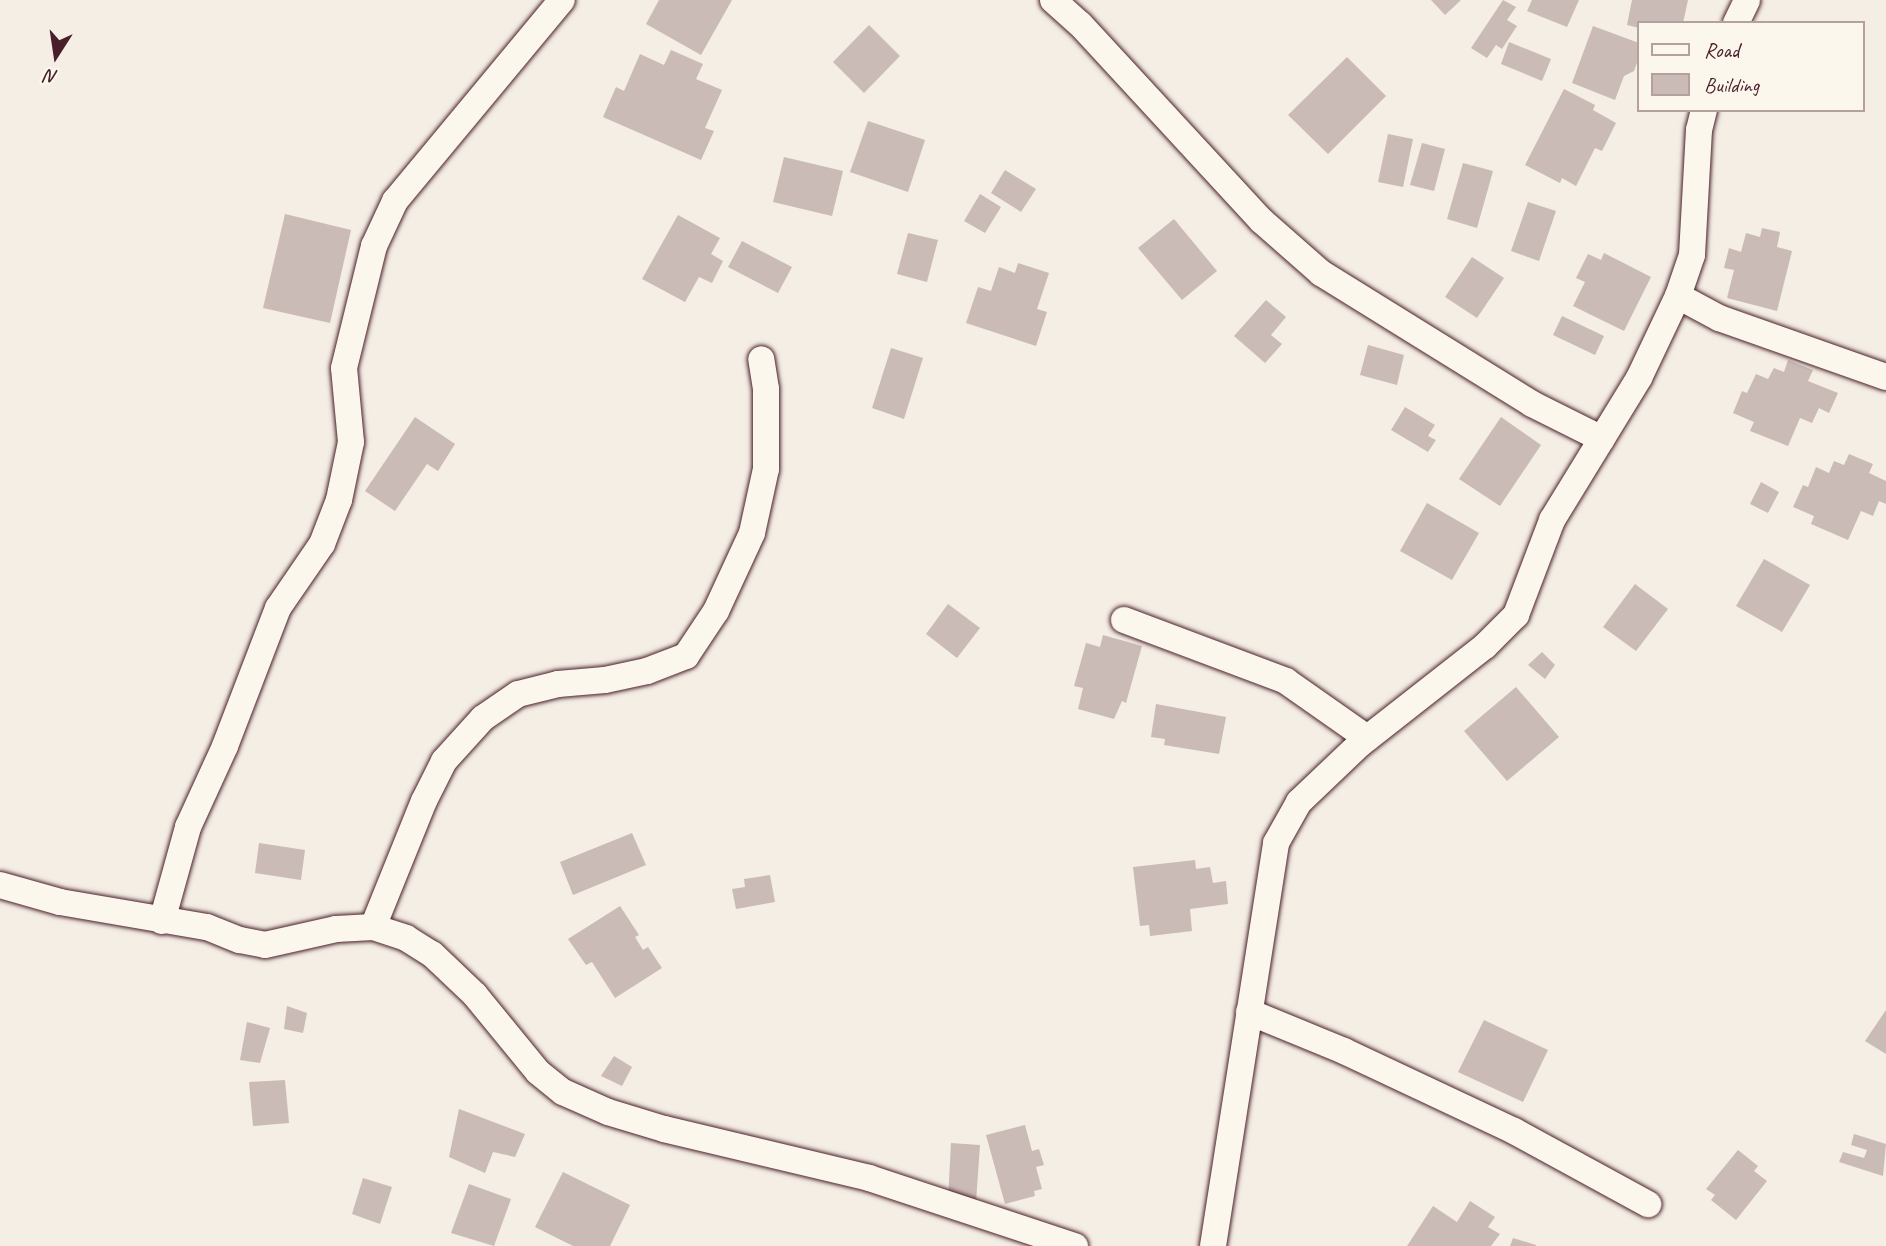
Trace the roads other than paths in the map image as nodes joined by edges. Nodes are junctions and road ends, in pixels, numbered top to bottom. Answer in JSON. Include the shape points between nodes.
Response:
{"nodes":[{"id":1,"x":562,"y":0,"type":"edge"},
{"id":2,"x":1053,"y":0,"type":"edge"},
{"id":3,"x":1747,"y":0,"type":"edge"},
{"id":4,"x":1738,"y":21,"type":"edge"},
{"id":5,"x":1704,"y":112,"type":"edge"},
{"id":6,"x":1678,"y":296,"type":"junction"},
{"id":7,"x":761,"y":359,"type":"dead end"},
{"id":8,"x":1886,"y":377,"type":"edge"},
{"id":9,"x":1602,"y":439,"type":"junction"},
{"id":10,"x":1124,"y":620,"type":"dead end"},
{"id":11,"x":1367,"y":738,"type":"junction"},
{"id":12,"x":0,"y":886,"type":"edge"},
{"id":13,"x":162,"y":920,"type":"junction"},
{"id":14,"x":373,"y":928,"type":"junction"},
{"id":15,"x":1249,"y":1012,"type":"junction"},
{"id":16,"x":1648,"y":1204,"type":"dead end"},
{"id":17,"x":1075,"y":1246,"type":"edge"},
{"id":18,"x":1213,"y":1246,"type":"edge"}],
"edges":[{"from":1,"to":13,"type":"street","via":[[395,201],[374,246],[344,368],[351,442],[339,500],[322,544],[278,608],[188,827]]},
{"from":2,"to":9,"type":"street","via":[[1262,221],[1321,273],[1532,404]]},
{"from":3,"to":4,"type":"street"},
{"from":5,"to":6,"type":"street","via":[[1692,255]]},
{"from":6,"to":8,"type":"street","via":[[1719,318]]},
{"from":6,"to":9,"type":"street","via":[[1639,378]]},
{"from":7,"to":14,"type":"street","via":[[766,389],[766,469],[752,533],[716,611],[686,656],[647,671],[518,694],[483,718],[444,761]]},
{"from":9,"to":11,"type":"street","via":[[1548,528],[1524,600],[1505,630]]},
{"from":10,"to":11,"type":"street","via":[[1286,681]]},
{"from":11,"to":15,"type":"street","via":[[1299,802],[1276,843]]},
{"from":12,"to":13,"type":"street"},
{"from":13,"to":14,"type":"street","via":[[207,927],[265,945],[336,929]]},
{"from":14,"to":17,"type":"street","via":[[406,938],[432,954],[475,995],[538,1072],[563,1092],[608,1112],[869,1178]]},
{"from":15,"to":16,"type":"street","via":[[1514,1131]]},
{"from":15,"to":18,"type":"street"}]}
